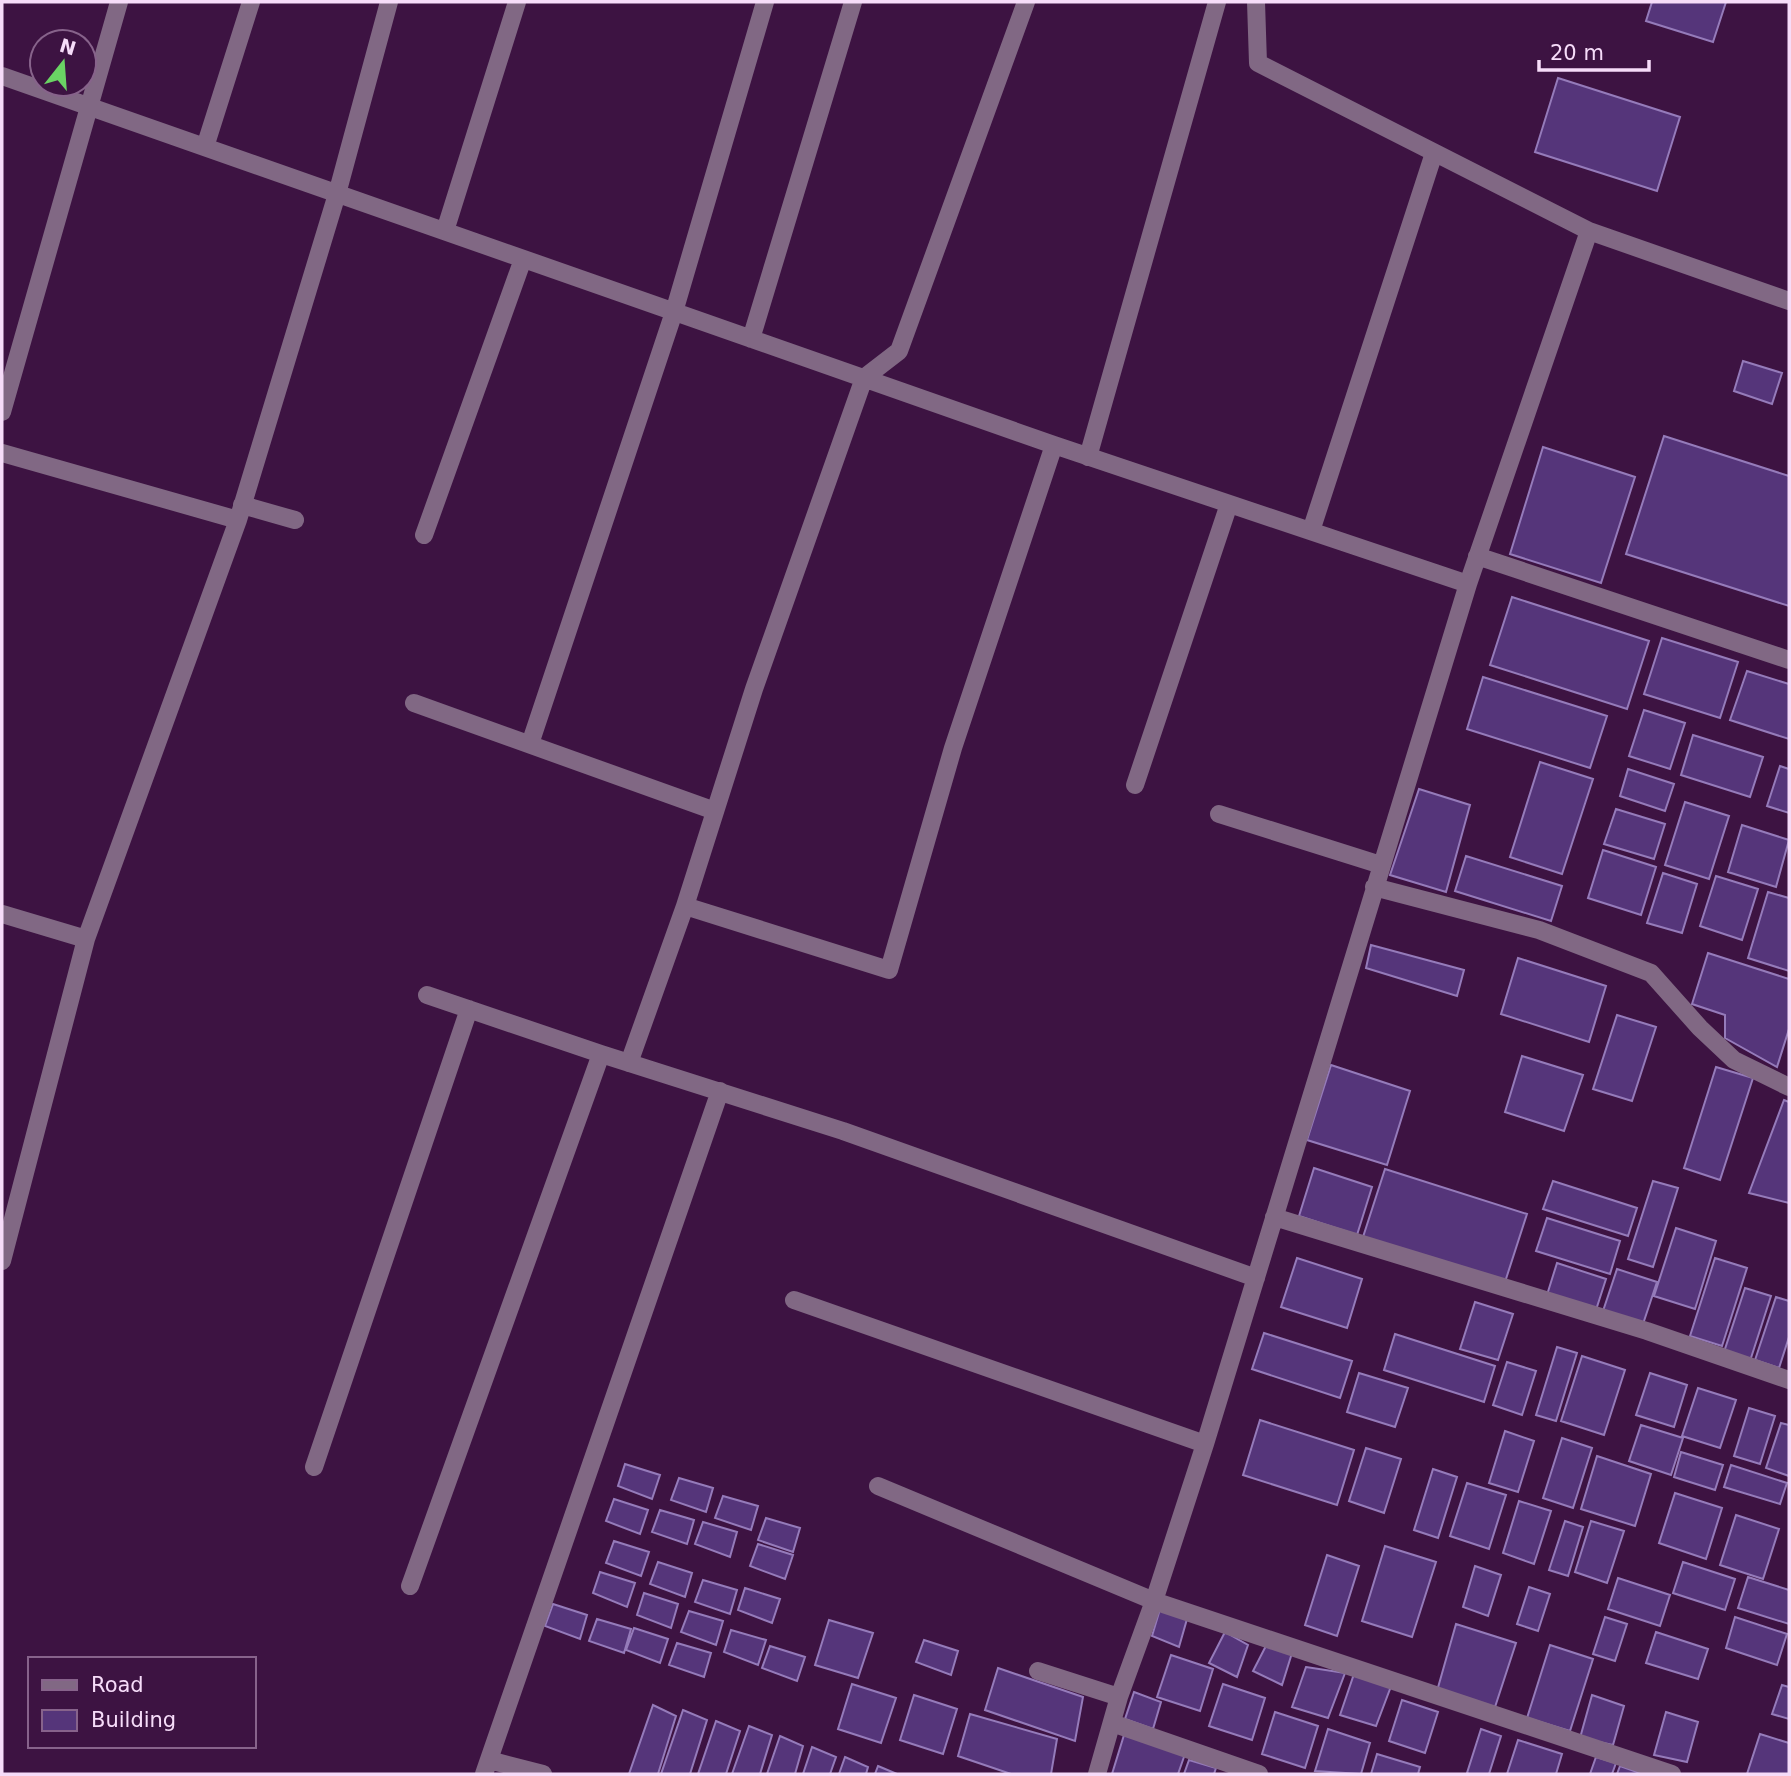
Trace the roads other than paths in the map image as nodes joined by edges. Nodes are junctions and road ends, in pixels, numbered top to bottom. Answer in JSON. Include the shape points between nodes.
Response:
{"nodes":[{"id":1,"x":119,"y":2,"type":"edge"},
{"id":2,"x":251,"y":2,"type":"edge"},
{"id":3,"x":389,"y":2,"type":"edge"},
{"id":4,"x":517,"y":2,"type":"edge"},
{"id":5,"x":765,"y":2,"type":"edge"},
{"id":6,"x":853,"y":2,"type":"edge"},
{"id":7,"x":1026,"y":2,"type":"edge"},
{"id":8,"x":1217,"y":2,"type":"edge"},
{"id":9,"x":1256,"y":2,"type":"edge"},
{"id":10,"x":2,"y":76,"type":"edge"},
{"id":11,"x":89,"y":106,"type":"junction"},
{"id":12,"x":205,"y":147,"type":"junction"},
{"id":13,"x":1434,"y":153,"type":"junction"},
{"id":14,"x":337,"y":194,"type":"junction"},
{"id":15,"x":1589,"y":230,"type":"junction"},
{"id":16,"x":445,"y":231,"type":"junction"},
{"id":17,"x":523,"y":259,"type":"junction"},
{"id":18,"x":1789,"y":301,"type":"edge"},
{"id":19,"x":674,"y":312,"type":"junction"},
{"id":20,"x":751,"y":339,"type":"junction"},
{"id":21,"x":864,"y":379,"type":"junction"},
{"id":22,"x":2,"y":412,"type":"edge"},
{"id":23,"x":1054,"y":445,"type":"junction"},
{"id":24,"x":2,"y":453,"type":"edge"},
{"id":25,"x":1088,"y":457,"type":"junction"},
{"id":26,"x":1229,"y":503,"type":"junction"},
{"id":27,"x":240,"y":513,"type":"junction"},
{"id":28,"x":295,"y":520,"type":"dead end"},
{"id":29,"x":1311,"y":531,"type":"junction"},
{"id":30,"x":424,"y":535,"type":"dead end"},
{"id":31,"x":1477,"y":556,"type":"junction"},
{"id":32,"x":1468,"y":583,"type":"junction"},
{"id":33,"x":1789,"y":660,"type":"edge"},
{"id":34,"x":414,"y":703,"type":"dead end"},
{"id":35,"x":530,"y":744,"type":"junction"},
{"id":36,"x":1135,"y":785,"type":"dead end"},
{"id":37,"x":716,"y":811,"type":"junction"},
{"id":38,"x":1219,"y":814,"type":"dead end"},
{"id":39,"x":1381,"y":865,"type":"junction"},
{"id":40,"x":1374,"y":887,"type":"junction"},
{"id":41,"x":685,"y":906,"type":"junction"},
{"id":42,"x":2,"y":914,"type":"edge"},
{"id":43,"x":86,"y":939,"type":"junction"},
{"id":44,"x":427,"y":995,"type":"dead end"},
{"id":45,"x":469,"y":1009,"type":"junction"},
{"id":46,"x":601,"y":1054,"type":"junction"},
{"id":47,"x":629,"y":1063,"type":"junction"},
{"id":48,"x":1789,"y":1087,"type":"edge"},
{"id":49,"x":720,"y":1091,"type":"junction"},
{"id":50,"x":1274,"y":1217,"type":"junction"},
{"id":51,"x":2,"y":1261,"type":"edge"},
{"id":52,"x":1256,"y":1278,"type":"junction"},
{"id":53,"x":794,"y":1300,"type":"dead end"},
{"id":54,"x":1789,"y":1380,"type":"edge"},
{"id":55,"x":1205,"y":1444,"type":"junction"},
{"id":56,"x":314,"y":1467,"type":"dead end"},
{"id":57,"x":878,"y":1486,"type":"dead end"},
{"id":58,"x":411,"y":1586,"type":"dead end"},
{"id":59,"x":1154,"y":1601,"type":"junction"},
{"id":60,"x":1038,"y":1671,"type":"dead end"},
{"id":61,"x":1119,"y":1697,"type":"junction"},
{"id":62,"x":1112,"y":1724,"type":"junction"},
{"id":63,"x":486,"y":1767,"type":"edge"},
{"id":64,"x":543,"y":1774,"type":"edge"},
{"id":65,"x":1097,"y":1774,"type":"edge"},
{"id":66,"x":1259,"y":1774,"type":"edge"},
{"id":67,"x":1672,"y":1774,"type":"edge"}],
"edges":[{"from":1,"to":11,"type":"street"},
{"from":2,"to":12,"type":"street"},
{"from":3,"to":14,"type":"street"},
{"from":4,"to":16,"type":"street"},
{"from":5,"to":19,"type":"street"},
{"from":6,"to":20,"type":"street"},
{"from":7,"to":21,"type":"street","via":[[899,351]]},
{"from":8,"to":25,"type":"street"},
{"from":9,"to":13,"type":"street","via":[[1258,64]]},
{"from":10,"to":11,"type":"street"},
{"from":11,"to":12,"type":"street"},
{"from":11,"to":22,"type":"street"},
{"from":12,"to":14,"type":"street"},
{"from":13,"to":15,"type":"street"},
{"from":13,"to":29,"type":"street"},
{"from":14,"to":16,"type":"street"},
{"from":14,"to":27,"type":"street"},
{"from":15,"to":18,"type":"street"},
{"from":15,"to":31,"type":"street"},
{"from":16,"to":17,"type":"street"},
{"from":17,"to":19,"type":"street"},
{"from":17,"to":30,"type":"street"},
{"from":19,"to":20,"type":"street"},
{"from":19,"to":35,"type":"street"},
{"from":20,"to":21,"type":"street"},
{"from":21,"to":23,"type":"street"},
{"from":21,"to":37,"type":"street","via":[[754,689]]},
{"from":23,"to":25,"type":"street"},
{"from":23,"to":41,"type":"street","via":[[953,748],[889,970]]},
{"from":24,"to":27,"type":"street"},
{"from":25,"to":26,"type":"street"},
{"from":26,"to":29,"type":"street"},
{"from":26,"to":36,"type":"street"},
{"from":27,"to":28,"type":"street"},
{"from":27,"to":43,"type":"street"},
{"from":29,"to":32,"type":"street"},
{"from":31,"to":32,"type":"street"},
{"from":31,"to":33,"type":"street"},
{"from":32,"to":39,"type":"street"},
{"from":34,"to":35,"type":"street"},
{"from":35,"to":37,"type":"street"},
{"from":37,"to":41,"type":"street"},
{"from":38,"to":39,"type":"street"},
{"from":39,"to":40,"type":"street"},
{"from":40,"to":48,"type":"street","via":[[1539,930],[1651,973],[1734,1060]]},
{"from":40,"to":50,"type":"street"},
{"from":41,"to":47,"type":"street"},
{"from":42,"to":43,"type":"street"},
{"from":43,"to":51,"type":"street"},
{"from":44,"to":45,"type":"street"},
{"from":45,"to":46,"type":"street"},
{"from":45,"to":56,"type":"street"},
{"from":46,"to":47,"type":"street"},
{"from":46,"to":58,"type":"street"},
{"from":47,"to":49,"type":"street"},
{"from":49,"to":52,"type":"street"},
{"from":49,"to":63,"type":"street"},
{"from":50,"to":52,"type":"street"},
{"from":50,"to":54,"type":"street","via":[[1647,1331]]},
{"from":52,"to":55,"type":"street"},
{"from":53,"to":55,"type":"street"},
{"from":55,"to":59,"type":"street"},
{"from":57,"to":59,"type":"street"},
{"from":59,"to":61,"type":"street"},
{"from":59,"to":67,"type":"street"},
{"from":60,"to":61,"type":"street"},
{"from":61,"to":62,"type":"street"},
{"from":62,"to":65,"type":"street"},
{"from":62,"to":66,"type":"street"},
{"from":63,"to":64,"type":"street"}]}
